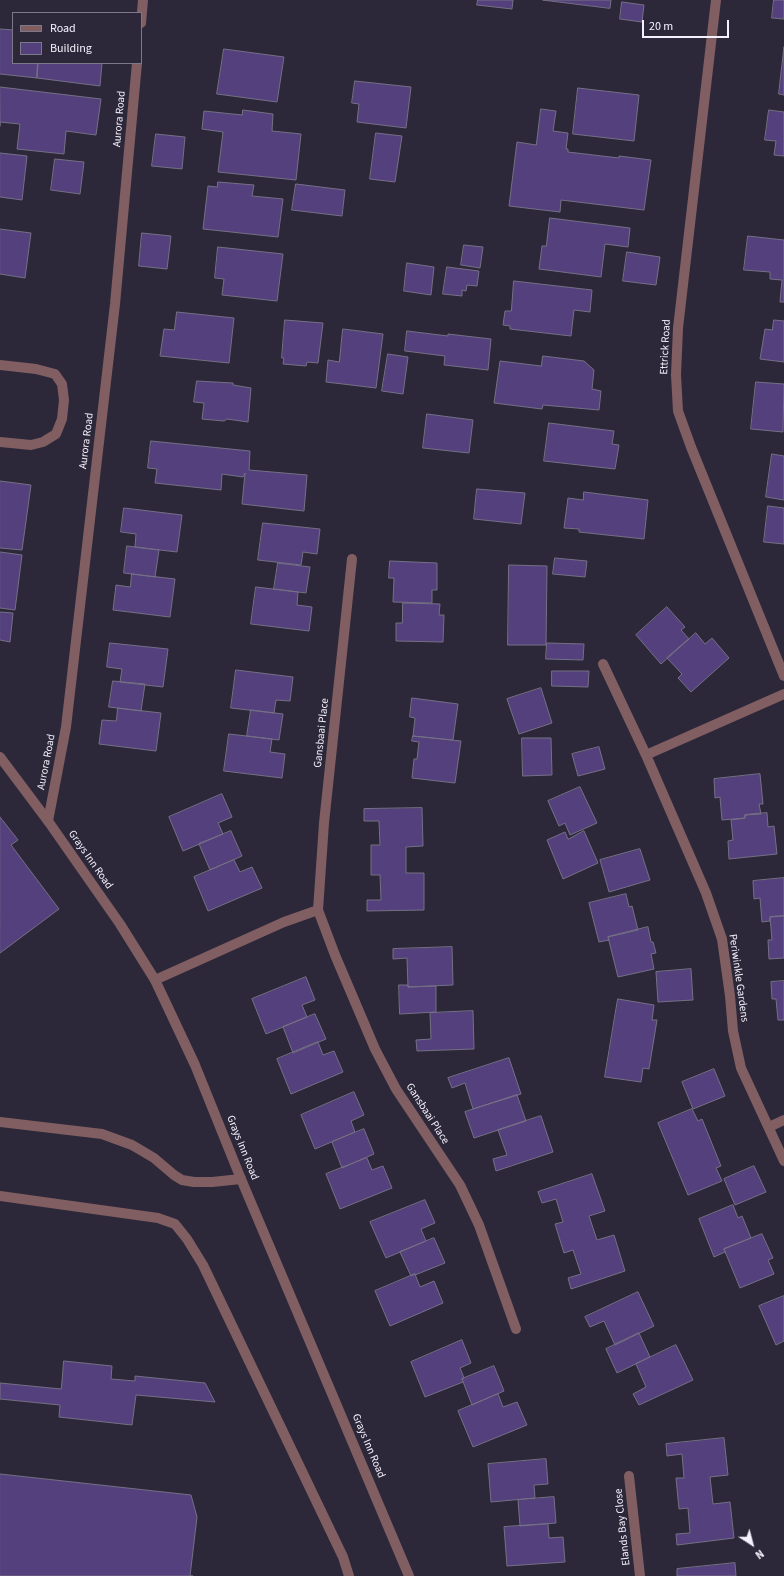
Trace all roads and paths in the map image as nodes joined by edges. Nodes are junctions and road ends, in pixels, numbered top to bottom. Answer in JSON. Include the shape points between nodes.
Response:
{"nodes":[{"id":1,"x":143,"y":0,"type":"edge"},
{"id":2,"x":716,"y":0,"type":"edge"},
{"id":3,"x":142,"y":12,"type":"edge"},
{"id":4,"x":137,"y":64,"type":"edge"},
{"id":5,"x":0,"y":365,"type":"edge"},
{"id":6,"x":0,"y":442,"type":"edge"},
{"id":7,"x":352,"y":559,"type":"dead end"},
{"id":8,"x":603,"y":664,"type":"dead end"},
{"id":9,"x":784,"y":676,"type":"edge"},
{"id":10,"x":784,"y":694,"type":"edge"},
{"id":11,"x":646,"y":755,"type":"junction"},
{"id":12,"x":0,"y":757,"type":"edge"},
{"id":13,"x":48,"y":821,"type":"junction"},
{"id":14,"x":318,"y":910,"type":"junction"},
{"id":15,"x":155,"y":980,"type":"junction"},
{"id":16,"x":784,"y":1120,"type":"edge"},
{"id":17,"x":0,"y":1122,"type":"edge"},
{"id":18,"x":769,"y":1127,"type":"junction"},
{"id":19,"x":784,"y":1161,"type":"edge"},
{"id":20,"x":241,"y":1179,"type":"junction"},
{"id":21,"x":0,"y":1196,"type":"edge"},
{"id":22,"x":516,"y":1329,"type":"dead end"},
{"id":23,"x":629,"y":1476,"type":"dead end"},
{"id":24,"x":349,"y":1576,"type":"edge"},
{"id":25,"x":409,"y":1576,"type":"edge"},
{"id":26,"x":640,"y":1576,"type":"edge"}],
"edges":[{"from":1,"to":3,"type":"street"},
{"from":2,"to":9,"type":"street","name":"Ettrick Road","via":[[678,328],[678,411]]},
{"from":4,"to":13,"type":"street","name":"Aurora Road","via":[[115,304],[66,727]]},
{"from":5,"to":6,"type":"street","via":[[55,374],[62,384],[64,400],[62,420],[56,434],[43,442],[31,445]]},
{"from":7,"to":14,"type":"street","name":"Gansbaai Place","via":[[324,823]]},
{"from":8,"to":11,"type":"street","name":"Periwinkle Gardens"},
{"from":10,"to":11,"type":"street"},
{"from":11,"to":18,"type":"street","name":"Periwinkle Gardens","via":[[706,893],[722,939],[733,1031],[741,1068]]},
{"from":12,"to":13,"type":"street","name":"Grays Inn Road"},
{"from":13,"to":15,"type":"street","name":"Grays Inn Road","via":[[120,924]]},
{"from":14,"to":15,"type":"street","via":[[284,922]]},
{"from":14,"to":22,"type":"street","name":"Gansbaai Place","via":[[375,1049],[396,1089],[460,1185],[476,1218]]},
{"from":15,"to":20,"type":"street","name":"Grays Inn Road","via":[[195,1065]]},
{"from":16,"to":18,"type":"street"},
{"from":17,"to":20,"type":"street","via":[[102,1134],[132,1145],[182,1180],[212,1182]]},
{"from":18,"to":19,"type":"street","name":"Periwinkle Gardens"},
{"from":20,"to":25,"type":"street","name":"Grays Inn Road"},
{"from":21,"to":24,"type":"street","via":[[158,1218],[175,1224],[203,1265],[343,1557]]},
{"from":23,"to":26,"type":"street","name":"Elands Bay Close"}]}
